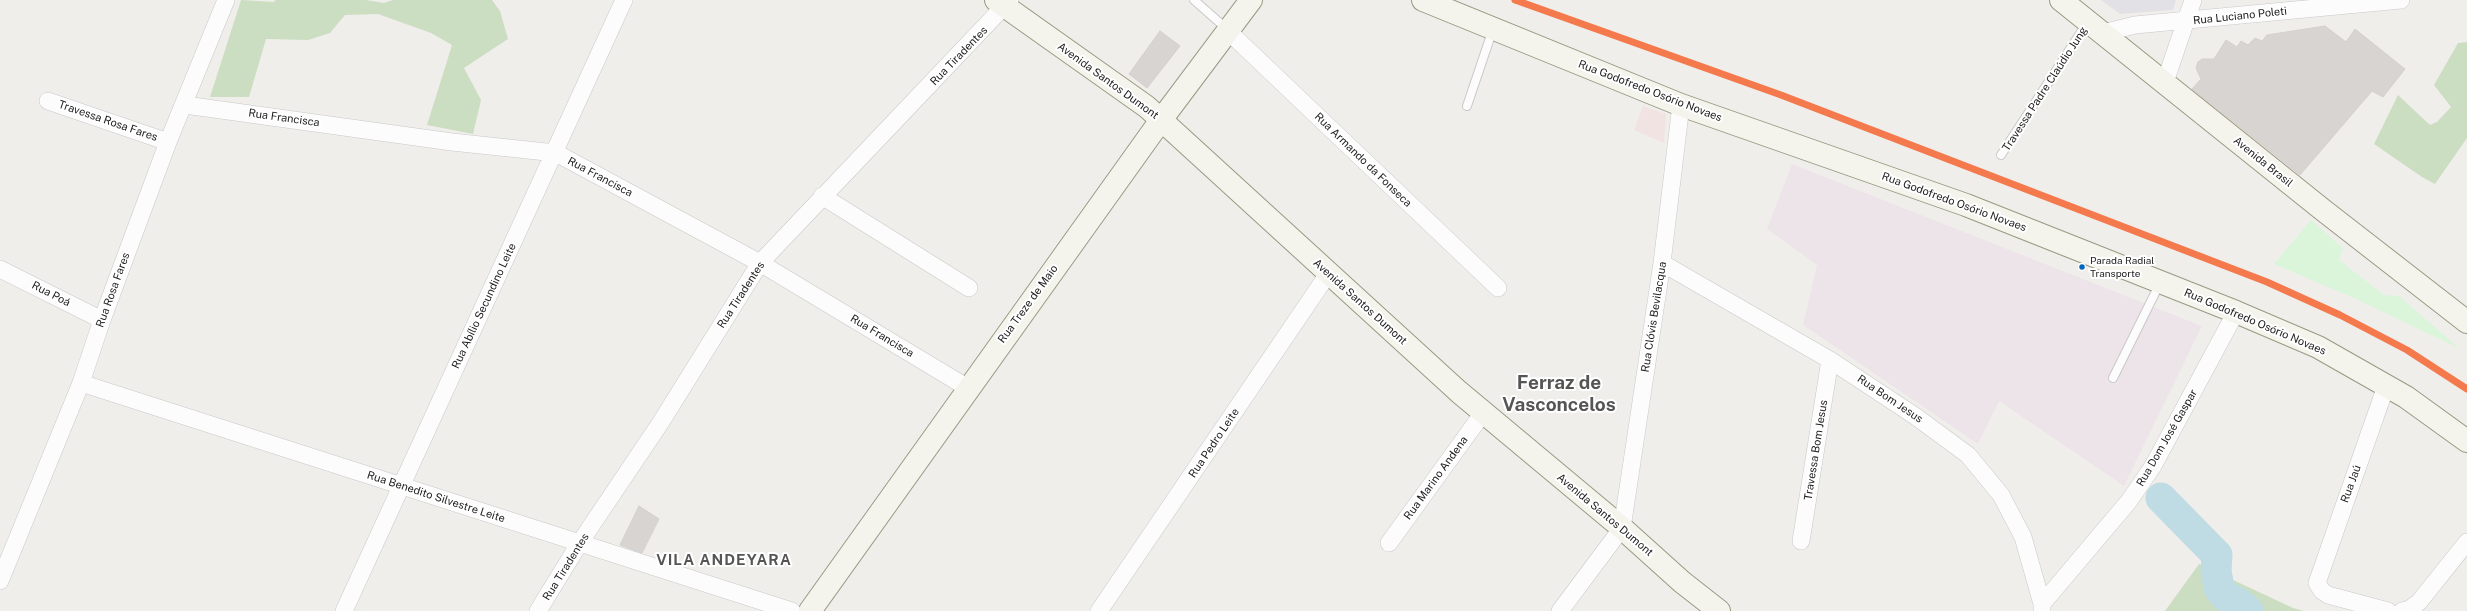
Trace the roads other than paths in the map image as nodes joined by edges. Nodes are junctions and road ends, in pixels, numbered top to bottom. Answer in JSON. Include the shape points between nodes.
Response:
{"nodes":[{"id":1,"x":226,"y":0,"type":"edge"},
{"id":2,"x":624,"y":0,"type":"edge"},
{"id":3,"x":1194,"y":0,"type":"edge"},
{"id":4,"x":1251,"y":0,"type":"edge"},
{"id":5,"x":1423,"y":0,"type":"edge"},
{"id":6,"x":2060,"y":0,"type":"edge"},
{"id":7,"x":2193,"y":0,"type":"edge"},
{"id":8,"x":2401,"y":0,"type":"edge"},
{"id":9,"x":1004,"y":2,"type":"edge"},
{"id":10,"x":2187,"y":22,"type":"junction"},
{"id":11,"x":1493,"y":28,"type":"junction"},
{"id":12,"x":2096,"y":28,"type":"junction"},
{"id":13,"x":1229,"y":32,"type":"junction"},
{"id":14,"x":2165,"y":82,"type":"junction"},
{"id":15,"x":48,"y":101,"type":"dead end"},
{"id":16,"x":185,"y":105,"type":"junction"},
{"id":17,"x":1681,"y":105,"type":"junction"},
{"id":18,"x":1467,"y":106,"type":"dead end"},
{"id":19,"x":1161,"y":120,"type":"junction"},
{"id":20,"x":168,"y":142,"type":"junction"},
{"id":21,"x":556,"y":153,"type":"junction"},
{"id":22,"x":2001,"y":155,"type":"dead end"},
{"id":23,"x":822,"y":196,"type":"junction"},
{"id":24,"x":760,"y":263,"type":"junction"},
{"id":25,"x":1662,"y":263,"type":"junction"},
{"id":26,"x":0,"y":269,"type":"edge"},
{"id":27,"x":1328,"y":274,"type":"junction"},
{"id":28,"x":2161,"y":282,"type":"junction"},
{"id":29,"x":969,"y":288,"type":"dead end"},
{"id":30,"x":1498,"y":288,"type":"dead end"},
{"id":31,"x":2236,"y":312,"type":"junction"},
{"id":32,"x":102,"y":320,"type":"junction"},
{"id":33,"x":2467,"y":322,"type":"edge"},
{"id":34,"x":1830,"y":360,"type":"junction"},
{"id":35,"x":2113,"y":378,"type":"dead end"},
{"id":36,"x":81,"y":383,"type":"junction"},
{"id":37,"x":2386,"y":386,"type":"junction"},
{"id":38,"x":968,"y":388,"type":"junction"},
{"id":39,"x":1483,"y":413,"type":"junction"},
{"id":40,"x":2467,"y":441,"type":"edge"},
{"id":41,"x":400,"y":485,"type":"junction"},
{"id":42,"x":1622,"y":528,"type":"junction"},
{"id":43,"x":1801,"y":541,"type":"dead end"},
{"id":44,"x":2467,"y":542,"type":"edge"},
{"id":45,"x":1389,"y":543,"type":"dead end"},
{"id":46,"x":579,"y":544,"type":"junction"},
{"id":47,"x":0,"y":581,"type":"edge"},
{"id":48,"x":2042,"y":608,"type":"edge"},
{"id":49,"x":344,"y":611,"type":"edge"},
{"id":50,"x":538,"y":611,"type":"edge"},
{"id":51,"x":792,"y":611,"type":"edge"},
{"id":52,"x":810,"y":611,"type":"edge"},
{"id":53,"x":1099,"y":611,"type":"edge"},
{"id":54,"x":1560,"y":611,"type":"edge"},
{"id":55,"x":1719,"y":611,"type":"edge"},
{"id":56,"x":2388,"y":611,"type":"edge"},
{"id":57,"x":2402,"y":611,"type":"edge"}],
"edges":[{"from":1,"to":16,"type":"street","name":"Rua Rosa Fares"},
{"from":2,"to":21,"type":"street","name":"Rua Abílio Secundino Leite"},
{"from":3,"to":13,"type":"lane"},
{"from":4,"to":13,"type":"main road","name":"Rua Treze de Maio"},
{"from":5,"to":11,"type":"main road","name":"Rua Godofredo Osório Novaes"},
{"from":6,"to":12,"type":"main road","name":"Avenida Brasil"},
{"from":7,"to":10,"type":"street"},
{"from":8,"to":10,"type":"street","name":"Rua Luciano Poleti"},
{"from":9,"to":19,"type":"main road","name":"Avenida Santos Dumont"},
{"from":9,"to":23,"type":"street","name":"Rua Tiradentes"},
{"from":10,"to":12,"type":"street","name":"Rua Luciano Poleti"},
{"from":10,"to":14,"type":"street"},
{"from":11,"to":17,"type":"main road","name":"Rua Godofredo Osório Novaes"},
{"from":11,"to":18,"type":"lane"},
{"from":12,"to":14,"type":"main road","name":"Avenida Brasil"},
{"from":12,"to":22,"type":"lane","name":"Travessa Padre Claúdio Jung"},
{"from":13,"to":19,"type":"main road","name":"Rua Treze de Maio"},
{"from":13,"to":30,"type":"street","name":"Rua Armando da Fonseca"},
{"from":14,"to":33,"type":"main road","name":"Avenida Brasil"},
{"from":15,"to":20,"type":"street","name":"Travessa Rosa Fares"},
{"from":16,"to":20,"type":"street","name":"Rua Rosa Fares"},
{"from":16,"to":21,"type":"street","name":"Rua Francisca","via":[[452,142]]},
{"from":17,"to":25,"type":"street","name":"Rua Clóvis Bevilacqua"},
{"from":17,"to":28,"type":"main road","name":"Rua Godofredo Osório Novaes","via":[[1966,205]]},
{"from":19,"to":27,"type":"main road","name":"Avenida Santos Dumont"},
{"from":19,"to":38,"type":"main road","name":"Rua Treze de Maio"},
{"from":20,"to":32,"type":"street","name":"Rua Rosa Fares"},
{"from":21,"to":24,"type":"street","name":"Rua Francisca"},
{"from":21,"to":41,"type":"street","name":"Rua Abílio Secundino Leite"},
{"from":23,"to":24,"type":"street","name":"Rua Tiradentes"},
{"from":23,"to":29,"type":"street"},
{"from":24,"to":38,"type":"street","name":"Rua Francisca"},
{"from":24,"to":46,"type":"street","name":"Rua Tiradentes","via":[[661,422]]},
{"from":25,"to":34,"type":"street","name":"Rua Bom Jesus"},
{"from":25,"to":42,"type":"street","name":"Rua Clóvis Bevilacqua"},
{"from":26,"to":32,"type":"street","name":"Rua Poá"},
{"from":27,"to":39,"type":"main road","name":"Avenida Santos Dumont"},
{"from":27,"to":53,"type":"street","name":"Rua Pedro Leite"},
{"from":28,"to":31,"type":"main road","name":"Rua Godofredo Osório Novaes"},
{"from":28,"to":35,"type":"lane"},
{"from":31,"to":37,"type":"main road","name":"Rua Godofredo Osório Novaes","via":[[2318,347]]},
{"from":31,"to":48,"type":"street","name":"Rua Dom José Gaspar","via":[[2149,472],[2130,501]]},
{"from":32,"to":36,"type":"street","name":"Rua Rosa Fares"},
{"from":34,"to":43,"type":"street","name":"Travessa Bom Jesus"},
{"from":34,"to":48,"type":"street","name":"Rua Bom Jesus","via":[[1915,416],[1968,455],[2001,495],[2023,536]]},
{"from":36,"to":41,"type":"street","name":"Rua Benedito Silvestre Leite"},
{"from":36,"to":47,"type":"street","name":"Rua Rosa Fares"},
{"from":37,"to":40,"type":"main road","name":"Rua Godofredo Osório Novaes","via":[[2406,397]]},
{"from":37,"to":56,"type":"street","name":"Rua Jaú","via":[[2317,583],[2328,595]]},
{"from":38,"to":52,"type":"main road","name":"Rua Treze de Maio"},
{"from":39,"to":42,"type":"main road","name":"Avenida Santos Dumont"},
{"from":39,"to":45,"type":"street","name":"Rua Marino Andena"},
{"from":41,"to":46,"type":"street","name":"Rua Benedito Silvestre Leite"},
{"from":41,"to":49,"type":"street","name":"Rua Abílio Secundino Leite"},
{"from":42,"to":54,"type":"street"},
{"from":42,"to":55,"type":"main road","name":"Avenida Santos Dumont","via":[[1682,582]]},
{"from":44,"to":57,"type":"street","via":[[2418,602],[2408,610]]},
{"from":46,"to":50,"type":"street","name":"Rua Tiradentes"},
{"from":46,"to":51,"type":"street","name":"Rua Benedito Silvestre Leite"}]}
